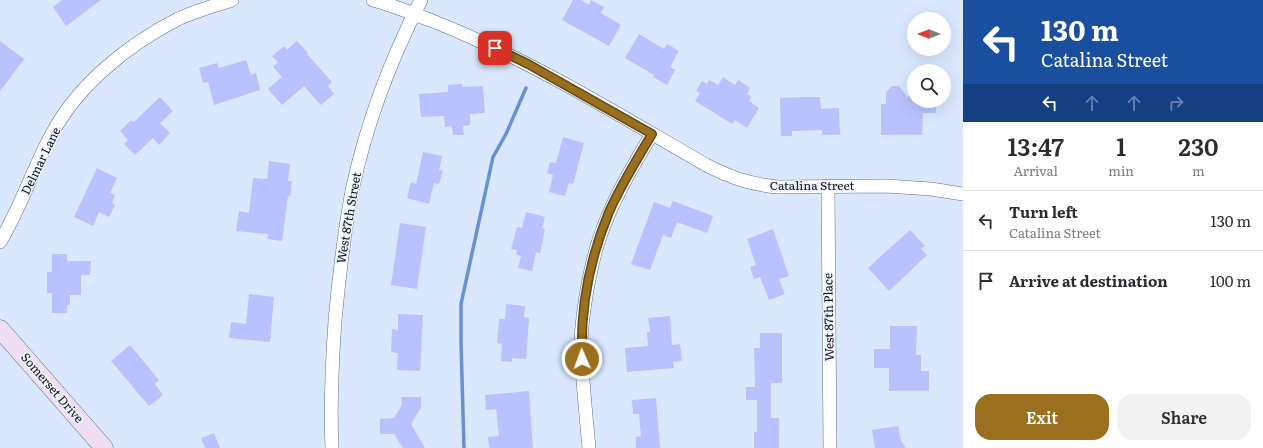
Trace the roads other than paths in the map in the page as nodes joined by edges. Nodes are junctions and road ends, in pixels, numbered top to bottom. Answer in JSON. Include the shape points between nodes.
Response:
{"nodes":[{"id":1,"x":232,"y":0,"type":"edge"},
{"id":2,"x":373,"y":0,"type":"edge"},
{"id":3,"x":420,"y":0,"type":"edge"},
{"id":4,"x":414,"y":14,"type":"junction"},
{"id":5,"x":652,"y":134,"type":"junction"},
{"id":6,"x":828,"y":186,"type":"junction"},
{"id":7,"x":963,"y":194,"type":"edge"},
{"id":8,"x":0,"y":242,"type":"edge"},
{"id":9,"x":0,"y":329,"type":"edge"},
{"id":10,"x":104,"y":448,"type":"edge"},
{"id":11,"x":332,"y":448,"type":"edge"},
{"id":12,"x":589,"y":448,"type":"edge"},
{"id":13,"x":830,"y":448,"type":"edge"}],
"edges":[{"from":1,"to":8,"type":"street","name":"Delmar Lane","via":[[200,10],[150,34],[96,77],[73,102],[54,131],[11,224]]},
{"from":2,"to":4,"type":"street"},
{"from":3,"to":4,"type":"street","name":"West 87th Street"},
{"from":4,"to":5,"type":"street","name":"Catalina Street","via":[[528,64]]},
{"from":4,"to":11,"type":"street","name":"West 87th Street","via":[[382,88],[368,128],[352,190],[336,310]]},
{"from":5,"to":6,"type":"street","name":"Catalina Street","via":[[706,165],[740,180],[778,187]]},
{"from":5,"to":12,"type":"street","via":[[626,178],[610,212],[591,266],[581,344]]},
{"from":6,"to":7,"type":"street","name":"Catalina Street","via":[[886,186]]},
{"from":6,"to":13,"type":"street","name":"West 87th Place"},
{"from":9,"to":10,"type":"street","name":"Somerset Drive"}]}
